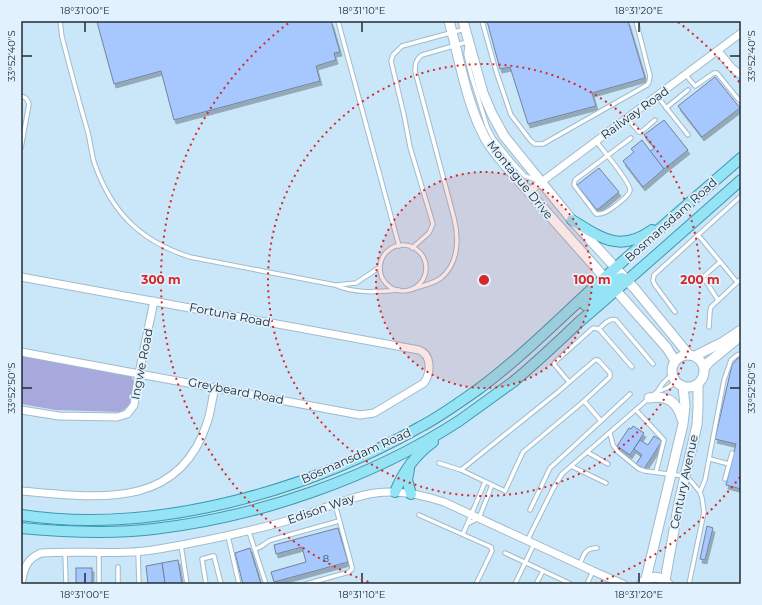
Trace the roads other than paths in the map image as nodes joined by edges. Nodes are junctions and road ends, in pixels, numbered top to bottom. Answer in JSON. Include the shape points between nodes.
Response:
{"nodes":[{"id":1,"x":60,"y":21,"type":"edge"},
{"id":2,"x":338,"y":21,"type":"edge"},
{"id":3,"x":449,"y":21,"type":"edge"},
{"id":4,"x":482,"y":21,"type":"edge"},
{"id":5,"x":636,"y":21,"type":"edge"},
{"id":6,"x":464,"y":25,"type":"edge"},
{"id":7,"x":452,"y":32,"type":"junction"},
{"id":8,"x":741,"y":33,"type":"edge"},
{"id":9,"x":468,"y":42,"type":"junction"},
{"id":10,"x":456,"y":45,"type":"junction"},
{"id":11,"x":718,"y":51,"type":"junction"},
{"id":12,"x":686,"y":75,"type":"junction"},
{"id":13,"x":741,"y":75,"type":"edge"},
{"id":14,"x":688,"y":90,"type":"dead end"},
{"id":15,"x":21,"y":96,"type":"edge"},
{"id":16,"x":657,"y":96,"type":"junction"},
{"id":17,"x":741,"y":101,"type":"edge"},
{"id":18,"x":666,"y":108,"type":"junction"},
{"id":19,"x":627,"y":118,"type":"junction"},
{"id":20,"x":655,"y":120,"type":"dead end"},
{"id":21,"x":688,"y":135,"type":"dead end"},
{"id":22,"x":631,"y":138,"type":"dead end"},
{"id":23,"x":596,"y":141,"type":"junction"},
{"id":24,"x":21,"y":148,"type":"edge"},
{"id":25,"x":607,"y":156,"type":"junction"},
{"id":26,"x":741,"y":158,"type":"edge"},
{"id":27,"x":741,"y":180,"type":"edge"},
{"id":28,"x":541,"y":182,"type":"junction"},
{"id":29,"x":528,"y":192,"type":"junction"},
{"id":30,"x":741,"y":196,"type":"edge"},
{"id":31,"x":687,"y":205,"type":"junction"},
{"id":32,"x":572,"y":220,"type":"junction"},
{"id":33,"x":699,"y":236,"type":"junction"},
{"id":34,"x":400,"y":246,"type":"junction"},
{"id":35,"x":412,"y":248,"type":"junction"},
{"id":36,"x":720,"y":262,"type":"junction"},
{"id":37,"x":380,"y":267,"type":"junction"},
{"id":38,"x":616,"y":268,"type":"junction"},
{"id":39,"x":21,"y":276,"type":"edge"},
{"id":40,"x":741,"y":279,"type":"edge"},
{"id":41,"x":628,"y":281,"type":"junction"},
{"id":42,"x":737,"y":282,"type":"junction"},
{"id":43,"x":335,"y":285,"type":"junction"},
{"id":44,"x":610,"y":285,"type":"junction"},
{"id":45,"x":412,"y":289,"type":"junction"},
{"id":46,"x":399,"y":290,"type":"junction"},
{"id":47,"x":154,"y":300,"type":"junction"},
{"id":48,"x":718,"y":300,"type":"junction"},
{"id":49,"x":675,"y":312,"type":"dead end"},
{"id":50,"x":708,"y":327,"type":"dead end"},
{"id":51,"x":600,"y":329,"type":"junction"},
{"id":52,"x":741,"y":330,"type":"edge"},
{"id":53,"x":741,"y":337,"type":"edge"},
{"id":54,"x":21,"y":352,"type":"edge"},
{"id":55,"x":741,"y":354,"type":"edge"},
{"id":56,"x":692,"y":355,"type":"junction"},
{"id":57,"x":675,"y":361,"type":"junction"},
{"id":58,"x":653,"y":364,"type":"dead end"},
{"id":59,"x":429,"y":365,"type":"joint"},
{"id":60,"x":632,"y":367,"type":"dead end"},
{"id":61,"x":704,"y":368,"type":"junction"},
{"id":62,"x":139,"y":373,"type":"junction"},
{"id":63,"x":677,"y":381,"type":"junction"},
{"id":64,"x":569,"y":382,"type":"junction"},
{"id":65,"x":698,"y":384,"type":"junction"},
{"id":66,"x":214,"y":387,"type":"junction"},
{"id":67,"x":657,"y":392,"type":"junction"},
{"id":68,"x":630,"y":394,"type":"dead end"},
{"id":69,"x":649,"y":398,"type":"junction"},
{"id":70,"x":584,"y":400,"type":"junction"},
{"id":71,"x":21,"y":410,"type":"edge"},
{"id":72,"x":636,"y":410,"type":"junction"},
{"id":73,"x":459,"y":420,"type":"junction"},
{"id":74,"x":601,"y":421,"type":"junction"},
{"id":75,"x":683,"y":424,"type":"junction"},
{"id":76,"x":610,"y":433,"type":"junction"},
{"id":77,"x":587,"y":452,"type":"junction"},
{"id":78,"x":732,"y":453,"type":"dead end"},
{"id":79,"x":710,"y":459,"type":"junction"},
{"id":80,"x":413,"y":462,"type":"junction"},
{"id":81,"x":439,"y":463,"type":"dead end"},
{"id":82,"x":608,"y":464,"type":"dead end"},
{"id":83,"x":729,"y":464,"type":"junction"},
{"id":84,"x":571,"y":466,"type":"junction"},
{"id":85,"x":461,"y":470,"type":"junction"},
{"id":86,"x":656,"y":472,"type":"junction"},
{"id":87,"x":671,"y":474,"type":"junction"},
{"id":88,"x":684,"y":476,"type":"junction"},
{"id":89,"x":725,"y":478,"type":"dead end"},
{"id":90,"x":485,"y":482,"type":"junction"},
{"id":91,"x":606,"y":483,"type":"dead end"},
{"id":92,"x":492,"y":485,"type":"junction"},
{"id":93,"x":21,"y":491,"type":"edge"},
{"id":94,"x":395,"y":492,"type":"junction"},
{"id":95,"x":700,"y":492,"type":"junction"},
{"id":96,"x":410,"y":494,"type":"junction"},
{"id":97,"x":335,"y":504,"type":"junction"},
{"id":98,"x":530,"y":510,"type":"dead end"},
{"id":99,"x":21,"y":514,"type":"edge"},
{"id":100,"x":419,"y":515,"type":"dead end"},
{"id":101,"x":471,"y":515,"type":"junction"},
{"id":102,"x":479,"y":518,"type":"junction"},
{"id":103,"x":339,"y":521,"type":"junction"},
{"id":104,"x":469,"y":523,"type":"junction"},
{"id":105,"x":21,"y":528,"type":"edge"},
{"id":106,"x":248,"y":532,"type":"junction"},
{"id":107,"x":463,"y":534,"type":"junction"},
{"id":108,"x":228,"y":536,"type":"junction"},
{"id":109,"x":531,"y":543,"type":"junction"},
{"id":110,"x":181,"y":545,"type":"junction"},
{"id":111,"x":597,"y":548,"type":"dead end"},
{"id":112,"x":255,"y":549,"type":"junction"},
{"id":113,"x":138,"y":552,"type":"junction"},
{"id":114,"x":65,"y":553,"type":"junction"},
{"id":115,"x":99,"y":553,"type":"junction"},
{"id":116,"x":504,"y":553,"type":"dead end"},
{"id":117,"x":525,"y":563,"type":"junction"},
{"id":118,"x":579,"y":565,"type":"junction"},
{"id":119,"x":118,"y":567,"type":"dead end"},
{"id":120,"x":543,"y":571,"type":"junction"},
{"id":121,"x":593,"y":571,"type":"junction"},
{"id":122,"x":644,"y":581,"type":"edge"},
{"id":123,"x":667,"y":582,"type":"edge"},
{"id":124,"x":21,"y":584,"type":"edge"},
{"id":125,"x":66,"y":584,"type":"edge"},
{"id":126,"x":99,"y":584,"type":"edge"},
{"id":127,"x":118,"y":584,"type":"edge"},
{"id":128,"x":139,"y":584,"type":"edge"},
{"id":129,"x":187,"y":584,"type":"edge"},
{"id":130,"x":206,"y":584,"type":"edge"},
{"id":131,"x":221,"y":584,"type":"edge"},
{"id":132,"x":239,"y":584,"type":"edge"},
{"id":133,"x":266,"y":584,"type":"edge"},
{"id":134,"x":306,"y":584,"type":"edge"},
{"id":135,"x":476,"y":584,"type":"edge"},
{"id":136,"x":515,"y":584,"type":"edge"},
{"id":137,"x":536,"y":584,"type":"edge"},
{"id":138,"x":572,"y":584,"type":"edge"},
{"id":139,"x":587,"y":584,"type":"edge"},
{"id":140,"x":623,"y":584,"type":"edge"},
{"id":141,"x":688,"y":584,"type":"edge"}],
"edges":[{"from":1,"to":43,"type":"lane","via":[[94,160],[115,203],[138,231],[172,251],[190,257]]},
{"from":2,"to":34,"type":"lane"},
{"from":3,"to":7,"type":"street","name":"Montague Drive"},
{"from":4,"to":5,"type":"lane","via":[[511,115],[531,141],[539,145],[650,82]]},
{"from":6,"to":7,"type":"lane"},
{"from":6,"to":9,"type":"street","name":"Montague Drive"},
{"from":7,"to":10,"type":"street","name":"Montague Drive"},
{"from":7,"to":35,"type":"lane","via":[[402,46],[391,62],[410,147],[433,224],[429,233]]},
{"from":8,"to":11,"type":"street","name":"Railway Road"},
{"from":9,"to":10,"type":"lane"},
{"from":9,"to":28,"type":"street","name":"Montague Drive","via":[[484,93],[498,126]]},
{"from":10,"to":29,"type":"street","name":"Montague Drive","via":[[474,112],[486,139]]},
{"from":10,"to":45,"type":"lane","via":[[422,54],[417,59],[415,71],[454,218],[457,248],[451,265],[440,278]]},
{"from":11,"to":12,"type":"street","name":"Railway Road"},
{"from":11,"to":13,"type":"street"},
{"from":12,"to":16,"type":"street","name":"Railway Road"},
{"from":12,"to":17,"type":"lane","via":[[695,86],[716,73]]},
{"from":14,"to":18,"type":"lane"},
{"from":15,"to":24,"type":"lane","via":[[28,100],[29,104]]},
{"from":16,"to":18,"type":"lane"},
{"from":16,"to":19,"type":"street","name":"Railway Road"},
{"from":18,"to":21,"type":"lane"},
{"from":19,"to":20,"type":"lane","via":[[639,132]]},
{"from":19,"to":23,"type":"street","name":"Railway Road"},
{"from":22,"to":25,"type":"lane"},
{"from":23,"to":25,"type":"lane"},
{"from":23,"to":28,"type":"street","name":"Railway Road"},
{"from":25,"to":25,"type":"lane","via":[[574,181],[574,185],[596,214],[603,214],[630,192],[628,184]]},
{"from":26,"to":31,"type":"main road","name":"Bosmansdam Road"},
{"from":27,"to":41,"type":"main road","name":"Bosmansdam Road"},
{"from":28,"to":29,"type":"street","name":"Railway Road"},
{"from":28,"to":32,"type":"street","name":"Montague Drive"},
{"from":29,"to":44,"type":"street","name":"Montague Drive"},
{"from":30,"to":33,"type":"lane"},
{"from":31,"to":32,"type":"main road","via":[[647,233],[628,242],[605,239]]},
{"from":31,"to":38,"type":"main road","name":"Bosmansdam Road"},
{"from":32,"to":38,"type":"street","name":"Montague Drive"},
{"from":33,"to":36,"type":"lane"},
{"from":33,"to":49,"type":"lane","via":[[653,278],[655,285]]},
{"from":34,"to":35,"type":"lane"},
{"from":34,"to":37,"type":"lane","via":[[384,255]]},
{"from":35,"to":45,"type":"lane","via":[[423,258],[425,265],[423,279]]},
{"from":36,"to":42,"type":"lane"},
{"from":36,"to":48,"type":"lane","via":[[703,277]]},
{"from":37,"to":43,"type":"lane","via":[[356,283]]},
{"from":37,"to":46,"type":"lane","via":[[383,280]]},
{"from":38,"to":41,"type":"street","name":"Montague Drive"},
{"from":38,"to":44,"type":"main road","name":"Bosmansdam Road"},
{"from":39,"to":47,"type":"street","name":"Fortuna Road"},
{"from":40,"to":42,"type":"lane"},
{"from":41,"to":44,"type":"main road","via":[[619,278]]},
{"from":41,"to":56,"type":"street"},
{"from":42,"to":48,"type":"lane"},
{"from":43,"to":46,"type":"lane","via":[[357,291]]},
{"from":44,"to":57,"type":"street"},
{"from":44,"to":73,"type":"main road","name":"Bosmansdam Road","via":[[514,381]]},
{"from":44,"to":99,"type":"main road","name":"Bosmansdam Road","via":[[481,387],[423,426],[330,470],[214,506],[148,516],[64,520]]},
{"from":45,"to":46,"type":"lane"},
{"from":47,"to":59,"type":"street","name":"Fortuna Road","via":[[419,350],[429,358]]},
{"from":47,"to":62,"type":"street","name":"Ingwe Road"},
{"from":48,"to":50,"type":"lane","via":[[710,309]]},
{"from":51,"to":58,"type":"lane","via":[[609,320],[616,320]]},
{"from":51,"to":60,"type":"lane"},
{"from":51,"to":64,"type":"lane","via":[[592,328],[555,362]]},
{"from":52,"to":56,"type":"street","via":[[723,342]]},
{"from":53,"to":61,"type":"street"},
{"from":54,"to":62,"type":"street","name":"Greybeard Road"},
{"from":55,"to":79,"type":"lane","via":[[732,360],[724,380]]},
{"from":56,"to":57,"type":"street","via":[[680,356]]},
{"from":56,"to":61,"type":"street"},
{"from":57,"to":63,"type":"street","via":[[672,367]]},
{"from":59,"to":66,"type":"street","name":"Greybeard Road","via":[[424,383],[374,413],[366,415]]},
{"from":61,"to":65,"type":"street","via":[[703,377]]},
{"from":62,"to":66,"type":"street","name":"Greybeard Road"},
{"from":62,"to":71,"type":"street","name":"Ingwe Road","via":[[134,405],[123,416],[59,416]]},
{"from":63,"to":65,"type":"street","via":[[689,387]]},
{"from":63,"to":67,"type":"lane"},
{"from":63,"to":67,"type":"lane","via":[[662,383]]},
{"from":63,"to":75,"type":"street","name":"Century Avenue","via":[[685,406]]},
{"from":64,"to":70,"type":"lane","via":[[596,360],[610,373],[610,377]]},
{"from":64,"to":85,"type":"lane"},
{"from":65,"to":88,"type":"street","name":"Century Avenue","via":[[698,419]]},
{"from":66,"to":93,"type":"street","via":[[208,423],[198,445],[187,462],[156,485],[138,492],[112,496]]},
{"from":67,"to":69,"type":"lane"},
{"from":68,"to":74,"type":"lane"},
{"from":69,"to":72,"type":"lane"},
{"from":69,"to":75,"type":"street","via":[[661,397],[673,402],[679,409]]},
{"from":70,"to":74,"type":"lane"},
{"from":70,"to":92,"type":"lane","via":[[524,452],[505,490]]},
{"from":72,"to":76,"type":"lane"},
{"from":72,"to":86,"type":"lane","via":[[664,440]]},
{"from":73,"to":80,"type":"main road"},
{"from":73,"to":105,"type":"main road","name":"Bosmansdam Road","via":[[431,438],[368,469],[265,508],[154,529],[97,532]]},
{"from":74,"to":98,"type":"lane","via":[[550,468]]},
{"from":75,"to":87,"type":"street","name":"Century Avenue"},
{"from":76,"to":77,"type":"lane"},
{"from":76,"to":86,"type":"lane","via":[[613,445],[632,464],[642,470]]},
{"from":77,"to":82,"type":"lane"},
{"from":77,"to":84,"type":"lane"},
{"from":78,"to":83,"type":"lane"},
{"from":79,"to":83,"type":"lane"},
{"from":79,"to":95,"type":"lane"},
{"from":80,"to":94,"type":"main road"},
{"from":80,"to":96,"type":"main road","via":[[407,477]]},
{"from":81,"to":85,"type":"lane"},
{"from":83,"to":89,"type":"lane"},
{"from":84,"to":91,"type":"lane"},
{"from":84,"to":109,"type":"lane","via":[[558,480]]},
{"from":85,"to":90,"type":"lane"},
{"from":86,"to":87,"type":"lane"},
{"from":87,"to":88,"type":"lane"},
{"from":87,"to":122,"type":"street","name":"Century Avenue"},
{"from":88,"to":95,"type":"lane"},
{"from":88,"to":123,"type":"street","name":"Century Avenue","via":[[670,550]]},
{"from":90,"to":92,"type":"lane"},
{"from":90,"to":101,"type":"lane"},
{"from":92,"to":102,"type":"lane"},
{"from":94,"to":96,"type":"street","name":"Edison Way"},
{"from":94,"to":97,"type":"street","name":"Edison Way","via":[[370,494]]},
{"from":95,"to":141,"type":"lane","via":[[704,512]]},
{"from":96,"to":101,"type":"street","name":"Edison Way","via":[[444,502]]},
{"from":97,"to":103,"type":"lane"},
{"from":97,"to":106,"type":"street","name":"Edison Way"},
{"from":100,"to":107,"type":"lane"},
{"from":101,"to":102,"type":"street","name":"Edison Way"},
{"from":101,"to":104,"type":"lane"},
{"from":102,"to":104,"type":"lane"},
{"from":102,"to":109,"type":"street","name":"Edison Way"},
{"from":103,"to":112,"type":"lane","via":[[267,541],[262,548]]},
{"from":103,"to":134,"type":"lane","via":[[352,569]]},
{"from":104,"to":107,"type":"lane"},
{"from":106,"to":108,"type":"street","name":"Edison Way"},
{"from":106,"to":112,"type":"lane"},
{"from":107,"to":135,"type":"lane","via":[[492,548]]},
{"from":108,"to":110,"type":"street","name":"Edison Way"},
{"from":108,"to":132,"type":"lane"},
{"from":109,"to":117,"type":"lane"},
{"from":109,"to":118,"type":"street","name":"Edison Way"},
{"from":110,"to":113,"type":"street","name":"Edison Way"},
{"from":110,"to":129,"type":"lane"},
{"from":111,"to":118,"type":"lane","via":[[587,550]]},
{"from":112,"to":133,"type":"lane"},
{"from":113,"to":115,"type":"street","name":"Edison Way"},
{"from":113,"to":128,"type":"lane"},
{"from":114,"to":115,"type":"street","name":"Edison Way"},
{"from":114,"to":124,"type":"street","name":"Edison Way","via":[[41,553],[35,556],[26,565]]},
{"from":114,"to":125,"type":"lane"},
{"from":115,"to":126,"type":"lane"},
{"from":116,"to":117,"type":"lane"},
{"from":117,"to":120,"type":"lane"},
{"from":117,"to":136,"type":"lane"},
{"from":118,"to":121,"type":"street","name":"Edison Way"},
{"from":119,"to":127,"type":"lane"},
{"from":120,"to":137,"type":"lane"},
{"from":120,"to":138,"type":"lane"},
{"from":121,"to":139,"type":"lane"},
{"from":121,"to":140,"type":"street","name":"Edison Way"},
{"from":122,"to":123,"type":"street","via":[[654,577]]},
{"from":130,"to":131,"type":"lane","via":[[202,559],[213,556]]}]}
